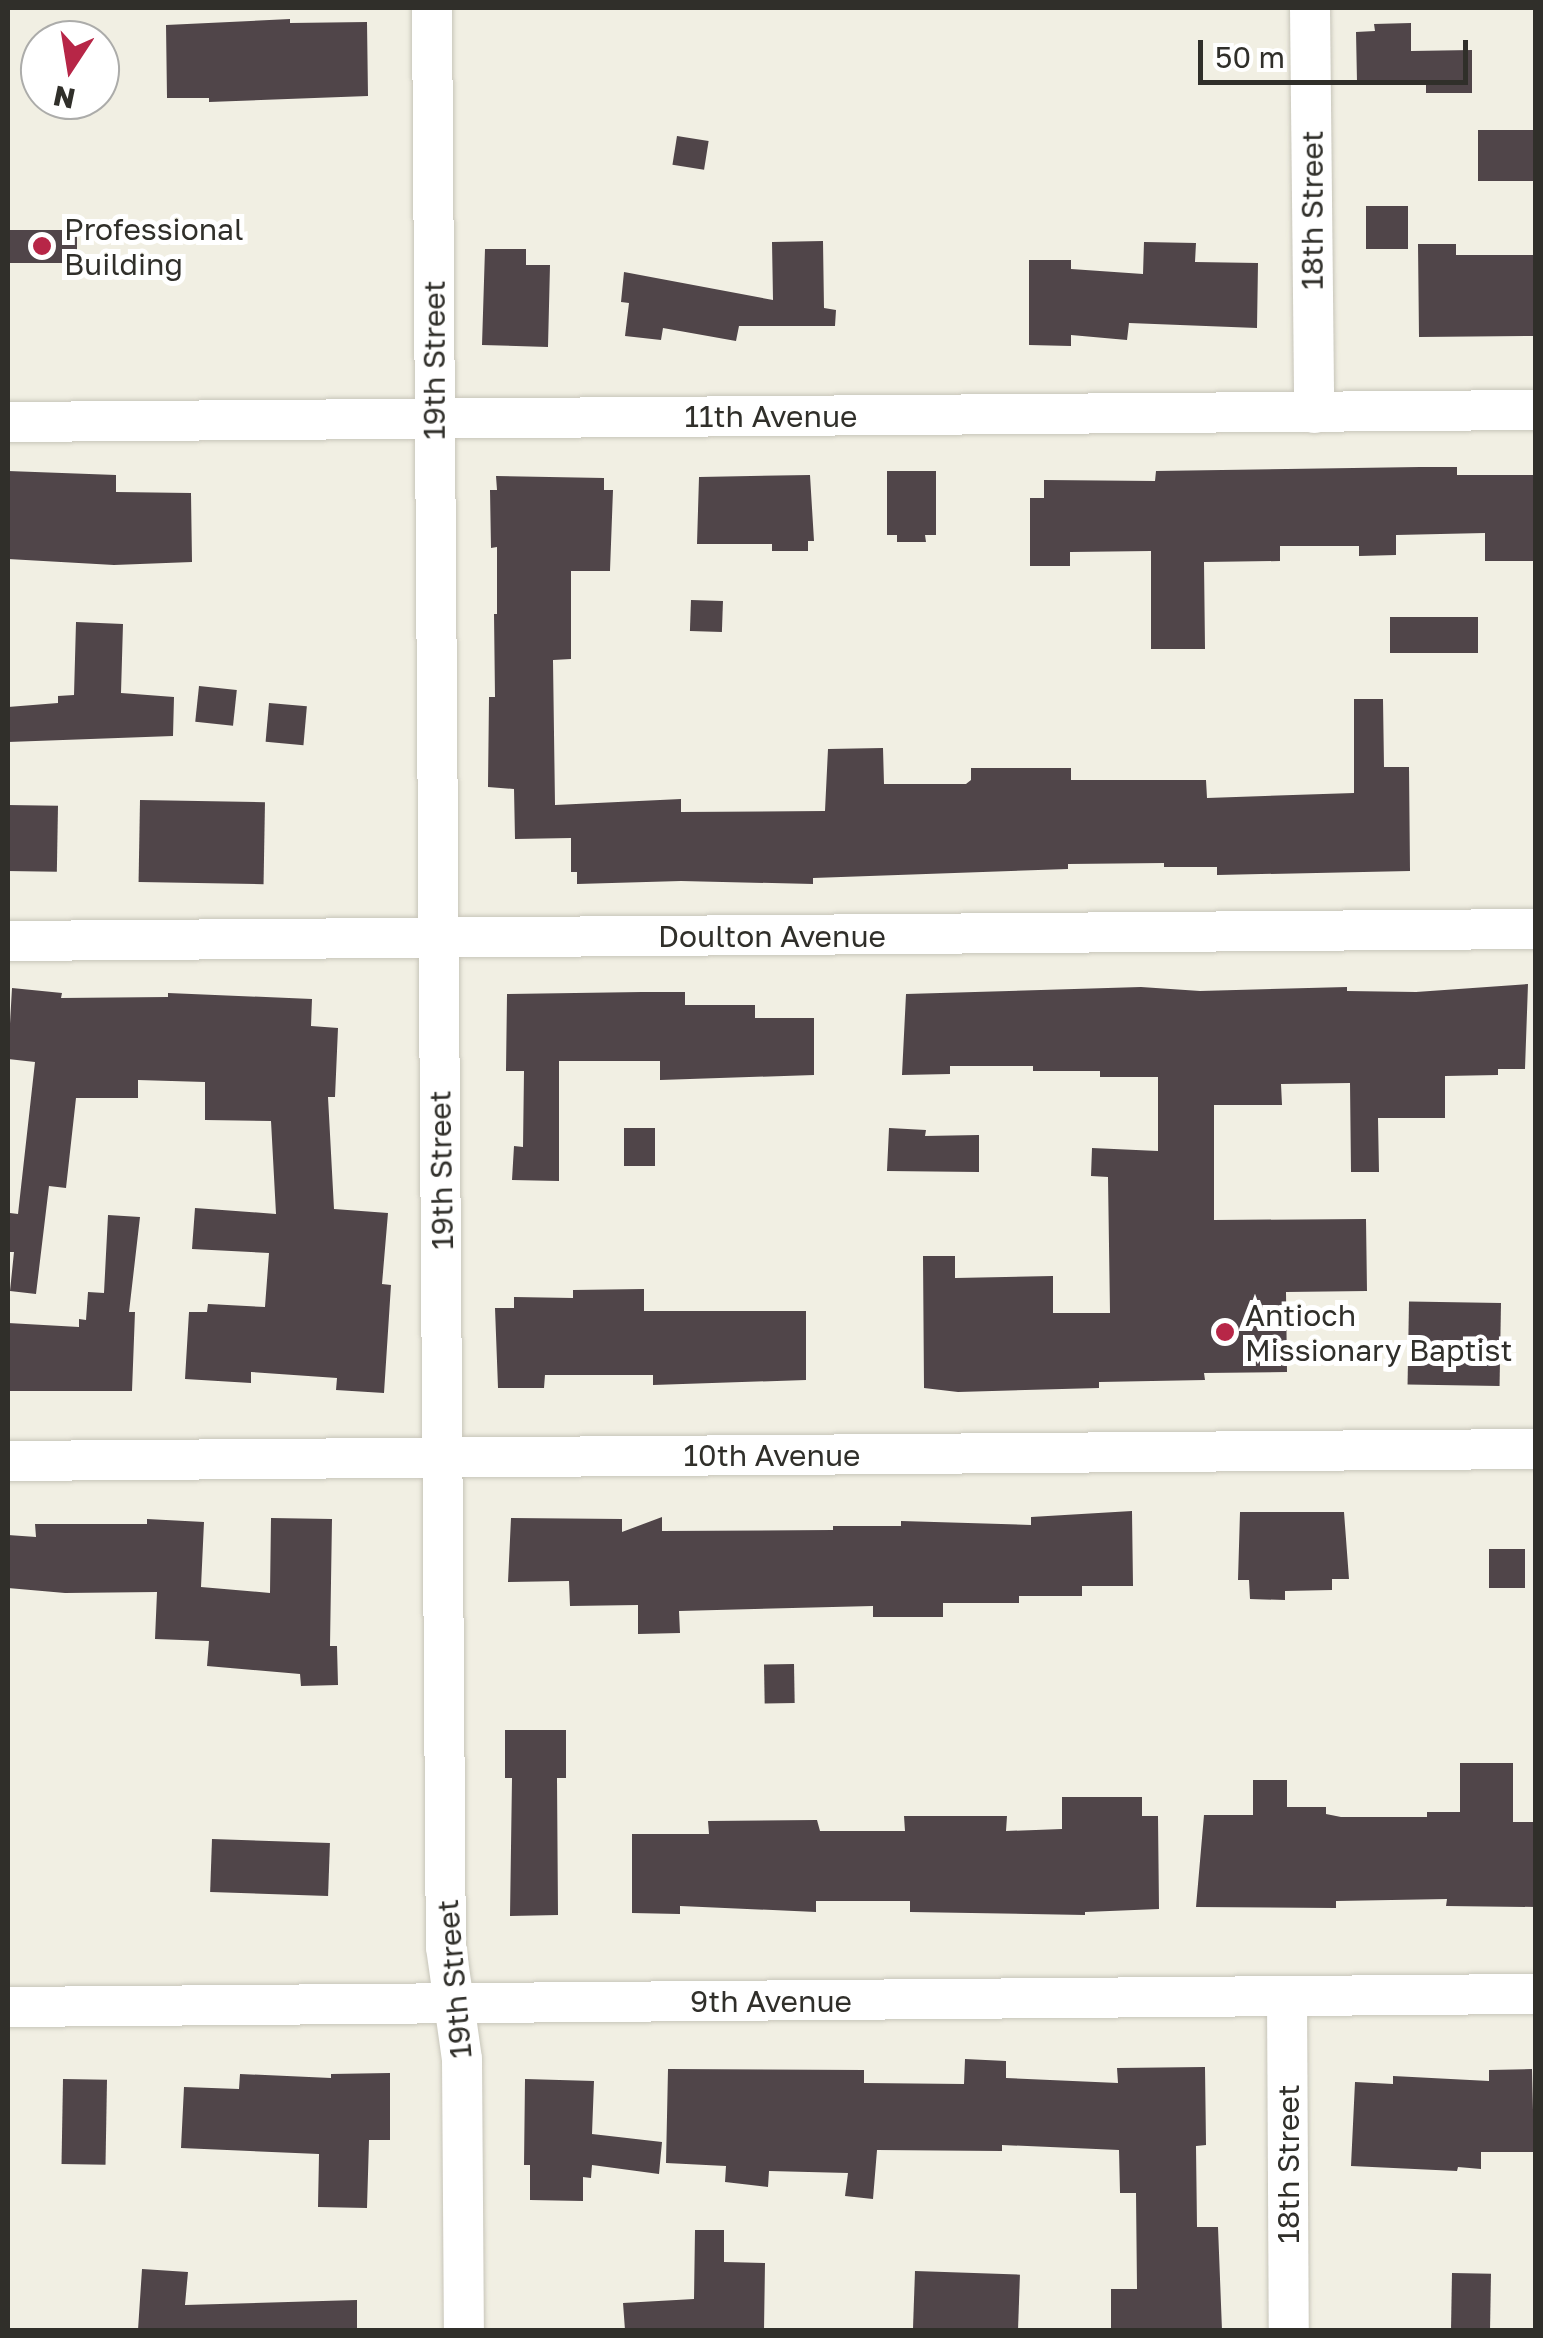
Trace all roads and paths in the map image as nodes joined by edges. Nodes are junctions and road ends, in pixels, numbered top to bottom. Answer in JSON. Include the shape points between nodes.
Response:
{"nodes":[{"id":1,"x":432,"y":8,"type":"edge"},
{"id":2,"x":1310,"y":8,"type":"edge"},
{"id":3,"x":1536,"y":410,"type":"edge"},
{"id":4,"x":1314,"y":412,"type":"junction"},
{"id":5,"x":434,"y":418,"type":"junction"},
{"id":6,"x":8,"y":422,"type":"edge"},
{"id":7,"x":1536,"y":929,"type":"edge"},
{"id":8,"x":439,"y":939,"type":"junction"},
{"id":9,"x":8,"y":942,"type":"edge"},
{"id":10,"x":1536,"y":1449,"type":"edge"},
{"id":11,"x":445,"y":1458,"type":"junction"},
{"id":12,"x":8,"y":1461,"type":"edge"},
{"id":13,"x":1536,"y":1994,"type":"edge"},
{"id":14,"x":1287,"y":1996,"type":"junction"},
{"id":15,"x":454,"y":2004,"type":"junction"},
{"id":16,"x":8,"y":2007,"type":"edge"},
{"id":17,"x":464,"y":2330,"type":"edge"},
{"id":18,"x":1289,"y":2330,"type":"edge"}],
"edges":[{"from":1,"to":5,"type":"street","name":"19th Street"},
{"from":2,"to":4,"type":"street","name":"18th Street"},
{"from":3,"to":4,"type":"street","name":"11th Avenue"},
{"from":4,"to":5,"type":"street","name":"11th Avenue"},
{"from":5,"to":6,"type":"street","name":"11th Avenue"},
{"from":5,"to":8,"type":"street","name":"19th Street"},
{"from":7,"to":8,"type":"street","name":"Doulton Avenue"},
{"from":8,"to":9,"type":"street","name":"Doulton Avenue"},
{"from":8,"to":11,"type":"street","name":"19th Street"},
{"from":10,"to":11,"type":"street","name":"10th Avenue"},
{"from":11,"to":12,"type":"street","name":"10th Avenue"},
{"from":11,"to":15,"type":"street","name":"19th Street","via":[[446,1947]]},
{"from":13,"to":14,"type":"street","name":"9th Avenue"},
{"from":14,"to":15,"type":"street","name":"9th Avenue"},
{"from":14,"to":18,"type":"street","name":"18th Street"},
{"from":15,"to":16,"type":"street","name":"9th Avenue"},
{"from":15,"to":17,"type":"street","name":"19th Street","via":[[462,2059]]}]}
